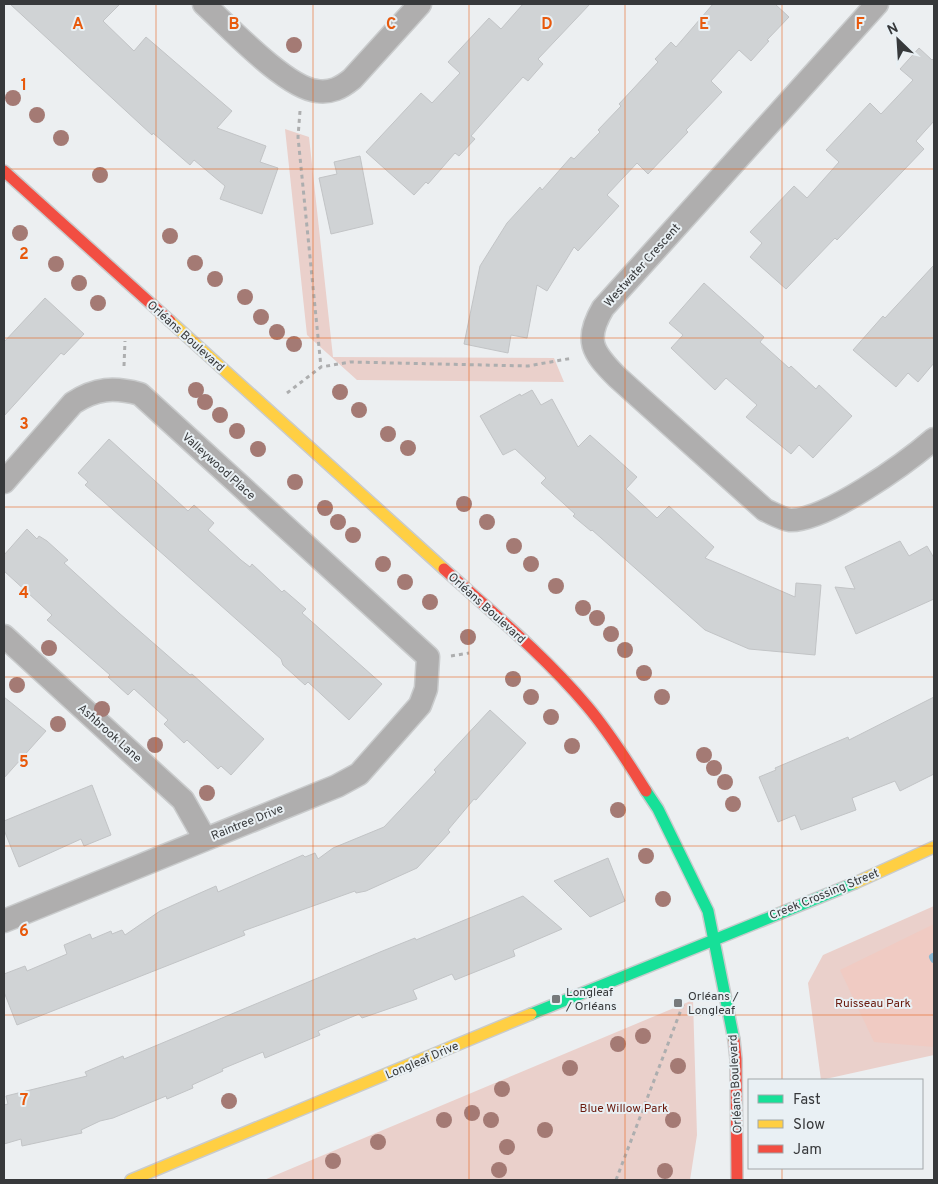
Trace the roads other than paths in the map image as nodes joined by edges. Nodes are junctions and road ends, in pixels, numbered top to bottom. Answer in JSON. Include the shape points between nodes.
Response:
{"nodes":[{"id":1,"x":204,"y":4,"type":"edge"},
{"id":2,"x":420,"y":4,"type":"edge"},
{"id":3,"x":878,"y":4,"type":"edge"},
{"id":4,"x":4,"y":171,"type":"edge"},
{"id":5,"x":934,"y":439,"type":"edge"},
{"id":6,"x":4,"y":482,"type":"edge"},
{"id":7,"x":4,"y":636,"type":"edge"},
{"id":8,"x":428,"y":658,"type":"joint"},
{"id":9,"x":205,"y":838,"type":"junction"},
{"id":10,"x":934,"y":847,"type":"edge"},
{"id":11,"x":4,"y":921,"type":"edge"},
{"id":12,"x":713,"y":939,"type":"junction"},
{"id":13,"x":131,"y":1180,"type":"edge"},
{"id":14,"x":737,"y":1180,"type":"edge"}],
"edges":[{"from":1,"to":2,"type":"street","via":[[284,76],[316,91],[342,87]]},
{"from":3,"to":5,"type":"street","name":"Westwater Crescent","via":[[603,308],[591,336],[595,352],[617,377],[765,510],[788,520],[812,517],[850,497]]},
{"from":4,"to":12,"type":"main road","name":"Orléans Boulevard","via":[[530,647],[587,706],[658,809],[708,912]]},
{"from":6,"to":8,"type":"street","name":"Valleywood Place","via":[[74,404],[87,394],[102,389],[121,389],[140,394]]},
{"from":7,"to":9,"type":"street","name":"Ashbrook Lane","via":[[184,800]]},
{"from":8,"to":9,"type":"street","name":"Raintree Drive","via":[[426,689],[420,705],[359,774],[337,786]]},
{"from":9,"to":11,"type":"street","name":"Raintree Drive"},
{"from":10,"to":12,"type":"main road","name":"Creek Crossing Street","via":[[847,887]]},
{"from":12,"to":13,"type":"main road","name":"Longleaf Drive"},
{"from":12,"to":14,"type":"main road","name":"Orléans Boulevard","via":[[736,1059]]}]}
